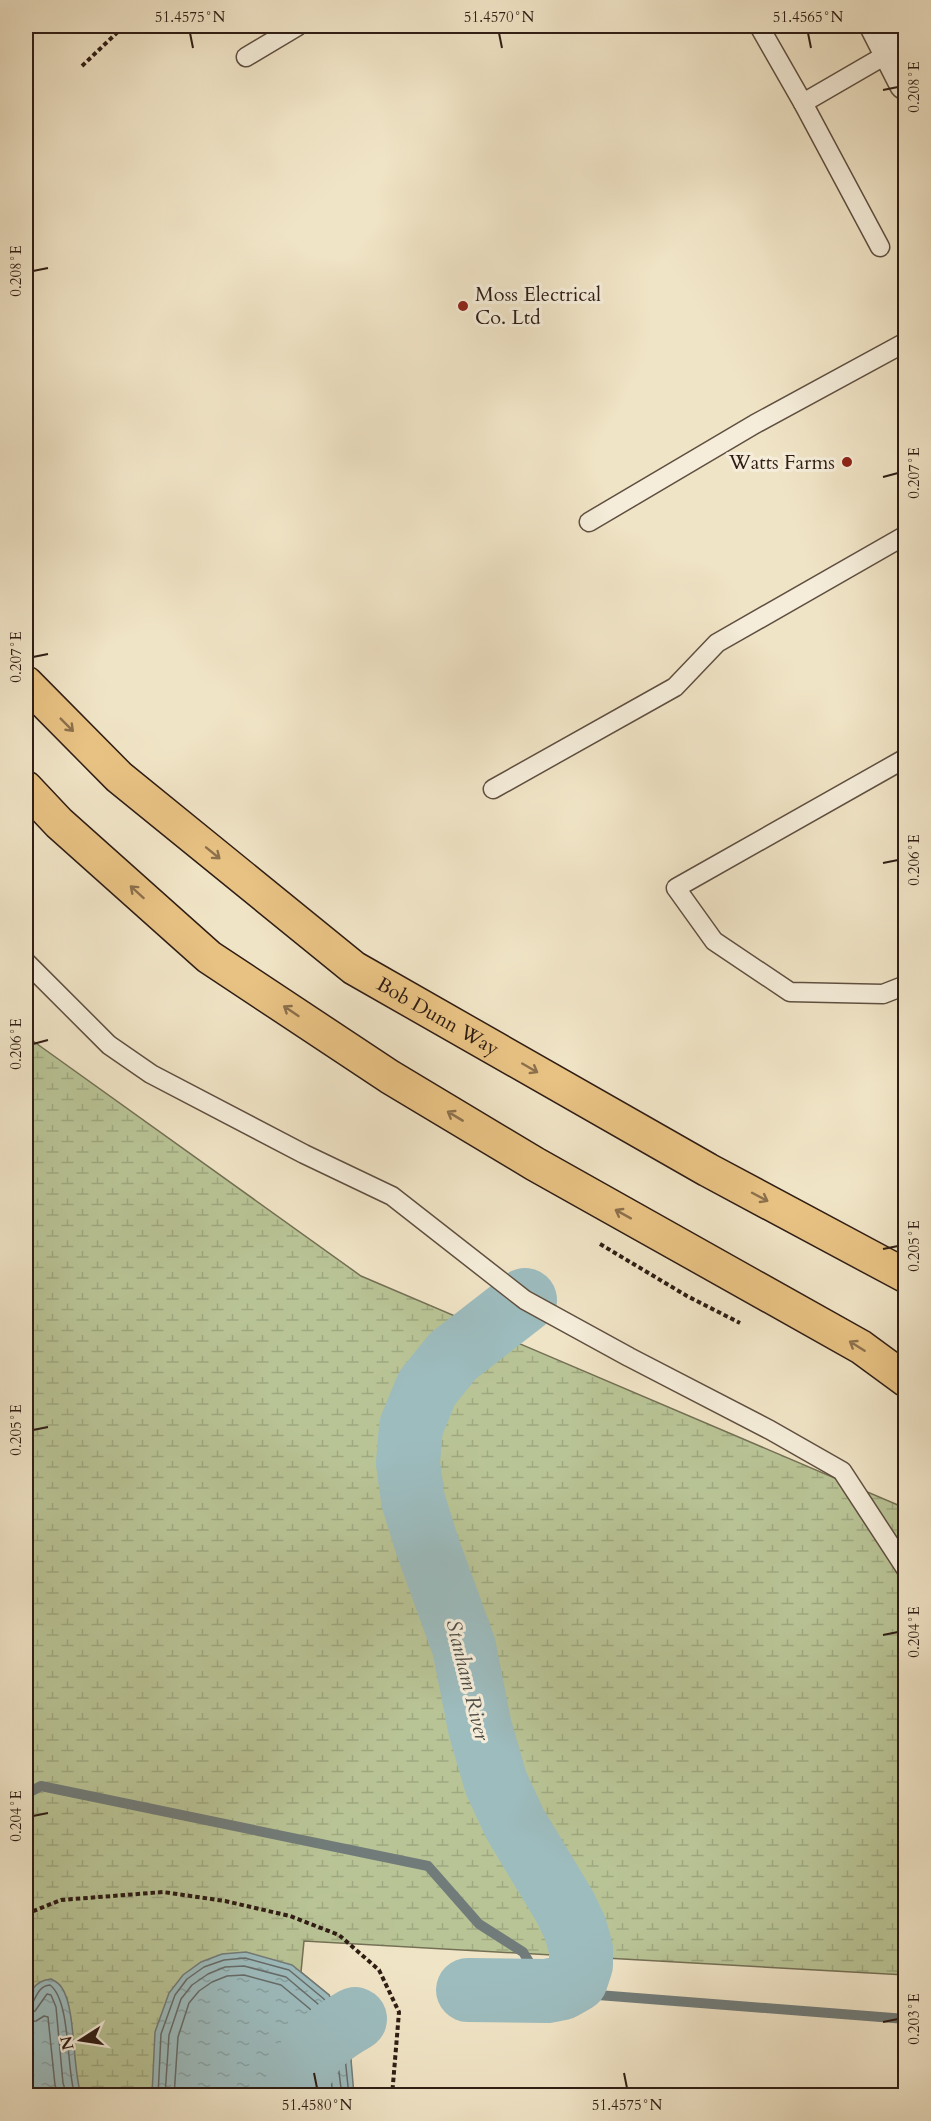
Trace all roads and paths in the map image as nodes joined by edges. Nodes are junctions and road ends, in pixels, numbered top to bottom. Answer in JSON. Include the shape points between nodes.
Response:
{"nodes":[{"id":1,"x":124,"y":26,"type":"edge"},
{"id":2,"x":298,"y":26,"type":"edge"},
{"id":3,"x":759,"y":26,"type":"edge"},
{"id":4,"x":887,"y":35,"type":"edge"},
{"id":5,"x":246,"y":57,"type":"dead end"},
{"id":6,"x":82,"y":66,"type":"dead end"},
{"id":7,"x":906,"y":83,"type":"edge"},
{"id":8,"x":803,"y":103,"type":"junction"},
{"id":9,"x":880,"y":247,"type":"dead end"},
{"id":10,"x":906,"y":342,"type":"edge"},
{"id":11,"x":589,"y":522,"type":"dead end"},
{"id":12,"x":906,"y":535,"type":"edge"},
{"id":13,"x":26,"y":683,"type":"edge"},
{"id":14,"x":906,"y":758,"type":"edge"},
{"id":15,"x":26,"y":789,"type":"edge"},
{"id":16,"x":493,"y":789,"type":"dead end"},
{"id":17,"x":26,"y":962,"type":"edge"},
{"id":18,"x":906,"y":985,"type":"edge"},
{"id":19,"x":906,"y":1276,"type":"edge"},
{"id":20,"x":906,"y":1380,"type":"edge"},
{"id":21,"x":906,"y":1569,"type":"edge"},
{"id":22,"x":26,"y":1914,"type":"edge"},
{"id":23,"x":392,"y":2096,"type":"edge"}],
"edges":[{"from":1,"to":6,"type":"path"},
{"from":2,"to":5,"type":"lane"},
{"from":3,"to":8,"type":"lane"},
{"from":4,"to":7,"type":"street"},
{"from":4,"to":8,"type":"lane"},
{"from":8,"to":9,"type":"lane"},
{"from":10,"to":11,"type":"lane","via":[[755,424]]},
{"from":12,"to":16,"type":"lane","via":[[717,643],[675,687]]},
{"from":13,"to":19,"type":"main road","name":"Bob Dunn Way","one_way":true,"via":[[119,777],[354,968],[708,1170]]},
{"from":14,"to":18,"type":"lane","via":[[676,888],[714,941],[790,992],[883,994]]},
{"from":20,"to":15,"type":"main road","one_way":true,"via":[[861,1347],[535,1164],[390,1077],[209,957]]},
{"from":17,"to":21,"type":"lane","via":[[109,1045],[151,1074],[393,1196],[525,1299],[842,1471]]},
{"from":22,"to":23,"type":"path","via":[[61,1900],[163,1892],[279,1914],[339,1935],[379,1970],[399,2012]]}]}
